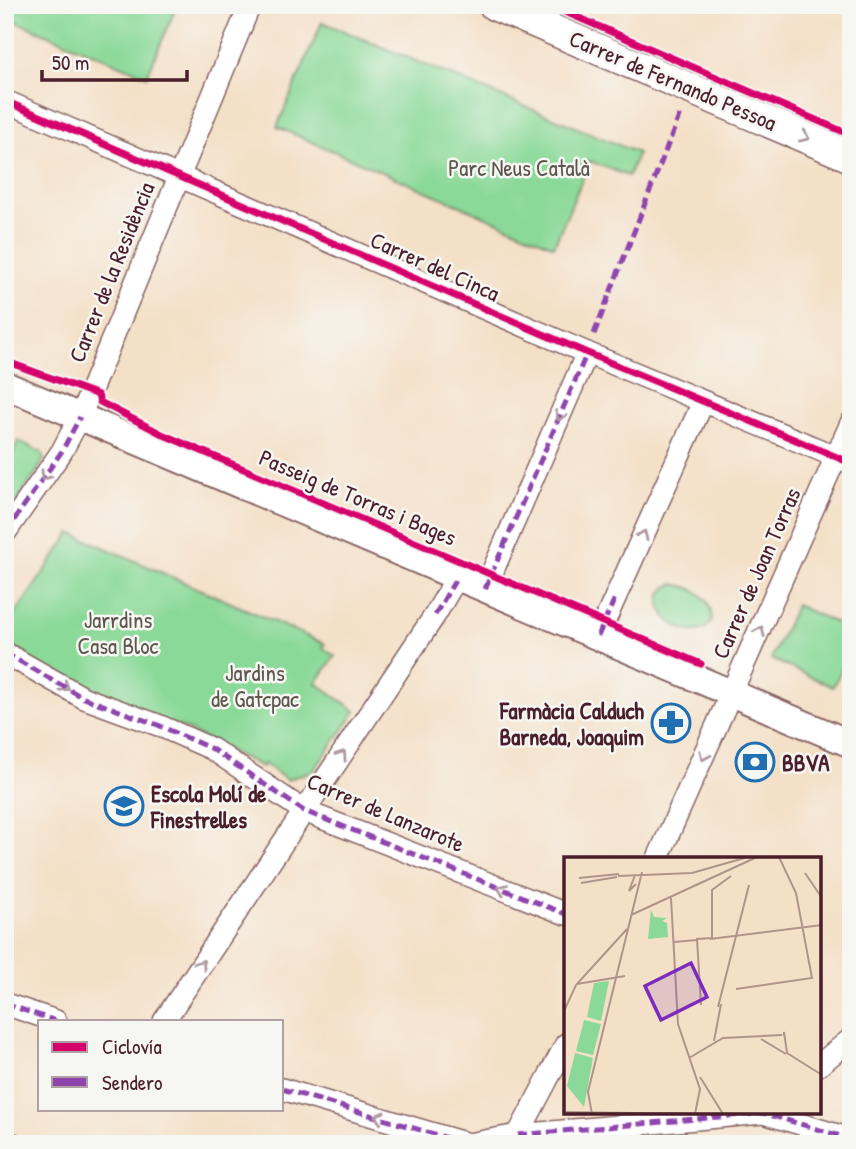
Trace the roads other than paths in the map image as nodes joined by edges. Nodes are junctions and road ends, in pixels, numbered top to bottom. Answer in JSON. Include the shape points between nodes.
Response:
{"nodes":[{"id":1,"x":250,"y":5,"type":"edge"},
{"id":2,"x":494,"y":5,"type":"edge"},
{"id":3,"x":5,"y":101,"type":"edge"},
{"id":4,"x":851,"y":157,"type":"edge"},
{"id":5,"x":179,"y":174,"type":"junction"},
{"id":6,"x":587,"y":354,"type":"junction"},
{"id":7,"x":5,"y":385,"type":"edge"},
{"id":8,"x":703,"y":402,"type":"junction"},
{"id":9,"x":80,"y":417,"type":"junction"},
{"id":10,"x":851,"y":423,"type":"edge"},
{"id":11,"x":843,"y":461,"type":"edge"},
{"id":12,"x":5,"y":533,"type":"edge"},
{"id":13,"x":457,"y":577,"type":"junction"},
{"id":14,"x":485,"y":589,"type":"junction"},
{"id":15,"x":598,"y":636,"type":"junction"},
{"id":16,"x":5,"y":653,"type":"edge"},
{"id":17,"x":732,"y":693,"type":"junction"},
{"id":18,"x":851,"y":744,"type":"edge"},
{"id":19,"x":304,"y":811,"type":"junction"},
{"id":20,"x":659,"y":857,"type":"edge"},
{"id":21,"x":564,"y":914,"type":"edge"},
{"id":22,"x":5,"y":1004,"type":"edge"},
{"id":23,"x":53,"y":1020,"type":"edge"},
{"id":24,"x":165,"y":1020,"type":"edge"},
{"id":25,"x":851,"y":1038,"type":"edge"},
{"id":26,"x":564,"y":1046,"type":"edge"},
{"id":27,"x":821,"y":1063,"type":"edge"},
{"id":28,"x":284,"y":1090,"type":"edge"},
{"id":29,"x":752,"y":1114,"type":"edge"},
{"id":30,"x":766,"y":1114,"type":"edge"},
{"id":31,"x":518,"y":1135,"type":"junction"},
{"id":32,"x":850,"y":1139,"type":"edge"},
{"id":33,"x":5,"y":1141,"type":"edge"},
{"id":34,"x":13,"y":1144,"type":"edge"},
{"id":35,"x":468,"y":1144,"type":"edge"},
{"id":36,"x":846,"y":1144,"type":"edge"}],
"edges":[{"from":1,"to":5,"type":"street","name":"Carrer de la Residència"},
{"from":2,"to":4,"type":"main road","name":"Carrer de Fernando Pessoa","one_way":true},
{"from":3,"to":5,"type":"street","name":"Carrer del Cinca"},
{"from":5,"to":6,"type":"street","name":"Carrer del Cinca"},
{"from":5,"to":9,"type":"street","name":"Carrer de la Residència"},
{"from":6,"to":8,"type":"street","name":"Carrer del Cinca"},
{"from":6,"to":14,"type":"street","one_way":true},
{"from":7,"to":9,"type":"street","name":"Passeig de Torras i Bages"},
{"from":8,"to":11,"type":"street","name":"Carrer del Cinca"},
{"from":15,"to":8,"type":"street","one_way":true},
{"from":9,"to":12,"type":"street","name":"Carrer de la Residència","one_way":true},
{"from":9,"to":13,"type":"street","name":"Passeig de Torras i Bages"},
{"from":10,"to":11,"type":"street","name":"Carrer de Joan Torras"},
{"from":17,"to":11,"type":"street","name":"Carrer de Joan Torras","one_way":true},
{"from":13,"to":14,"type":"street","name":"Passeig de Torras i Bages"},
{"from":19,"to":13,"type":"street","one_way":true},
{"from":14,"to":15,"type":"street","name":"Passeig de Torras i Bages"},
{"from":15,"to":17,"type":"street","name":"Passeig de Torras i Bages"},
{"from":16,"to":19,"type":"street","name":"Carrer de Lanzarote","one_way":true,"via":[[84,698],[212,749]]},
{"from":17,"to":18,"type":"street","name":"Passeig de Torras i Bages"},
{"from":17,"to":20,"type":"street","name":"Carrer de Joan Torras","one_way":true},
{"from":21,"to":19,"type":"street","name":"Carrer de Lanzarote","one_way":true},
{"from":24,"to":19,"type":"street","one_way":true},
{"from":22,"to":23,"type":"street"},
{"from":25,"to":27,"type":"street"},
{"from":26,"to":31,"type":"street"},
{"from":35,"to":28,"type":"street","one_way":true},
{"from":29,"to":31,"type":"street"},
{"from":30,"to":32,"type":"street"},
{"from":31,"to":35,"type":"street"},
{"from":32,"to":36,"type":"street"},
{"from":33,"to":34,"type":"street"}]}
